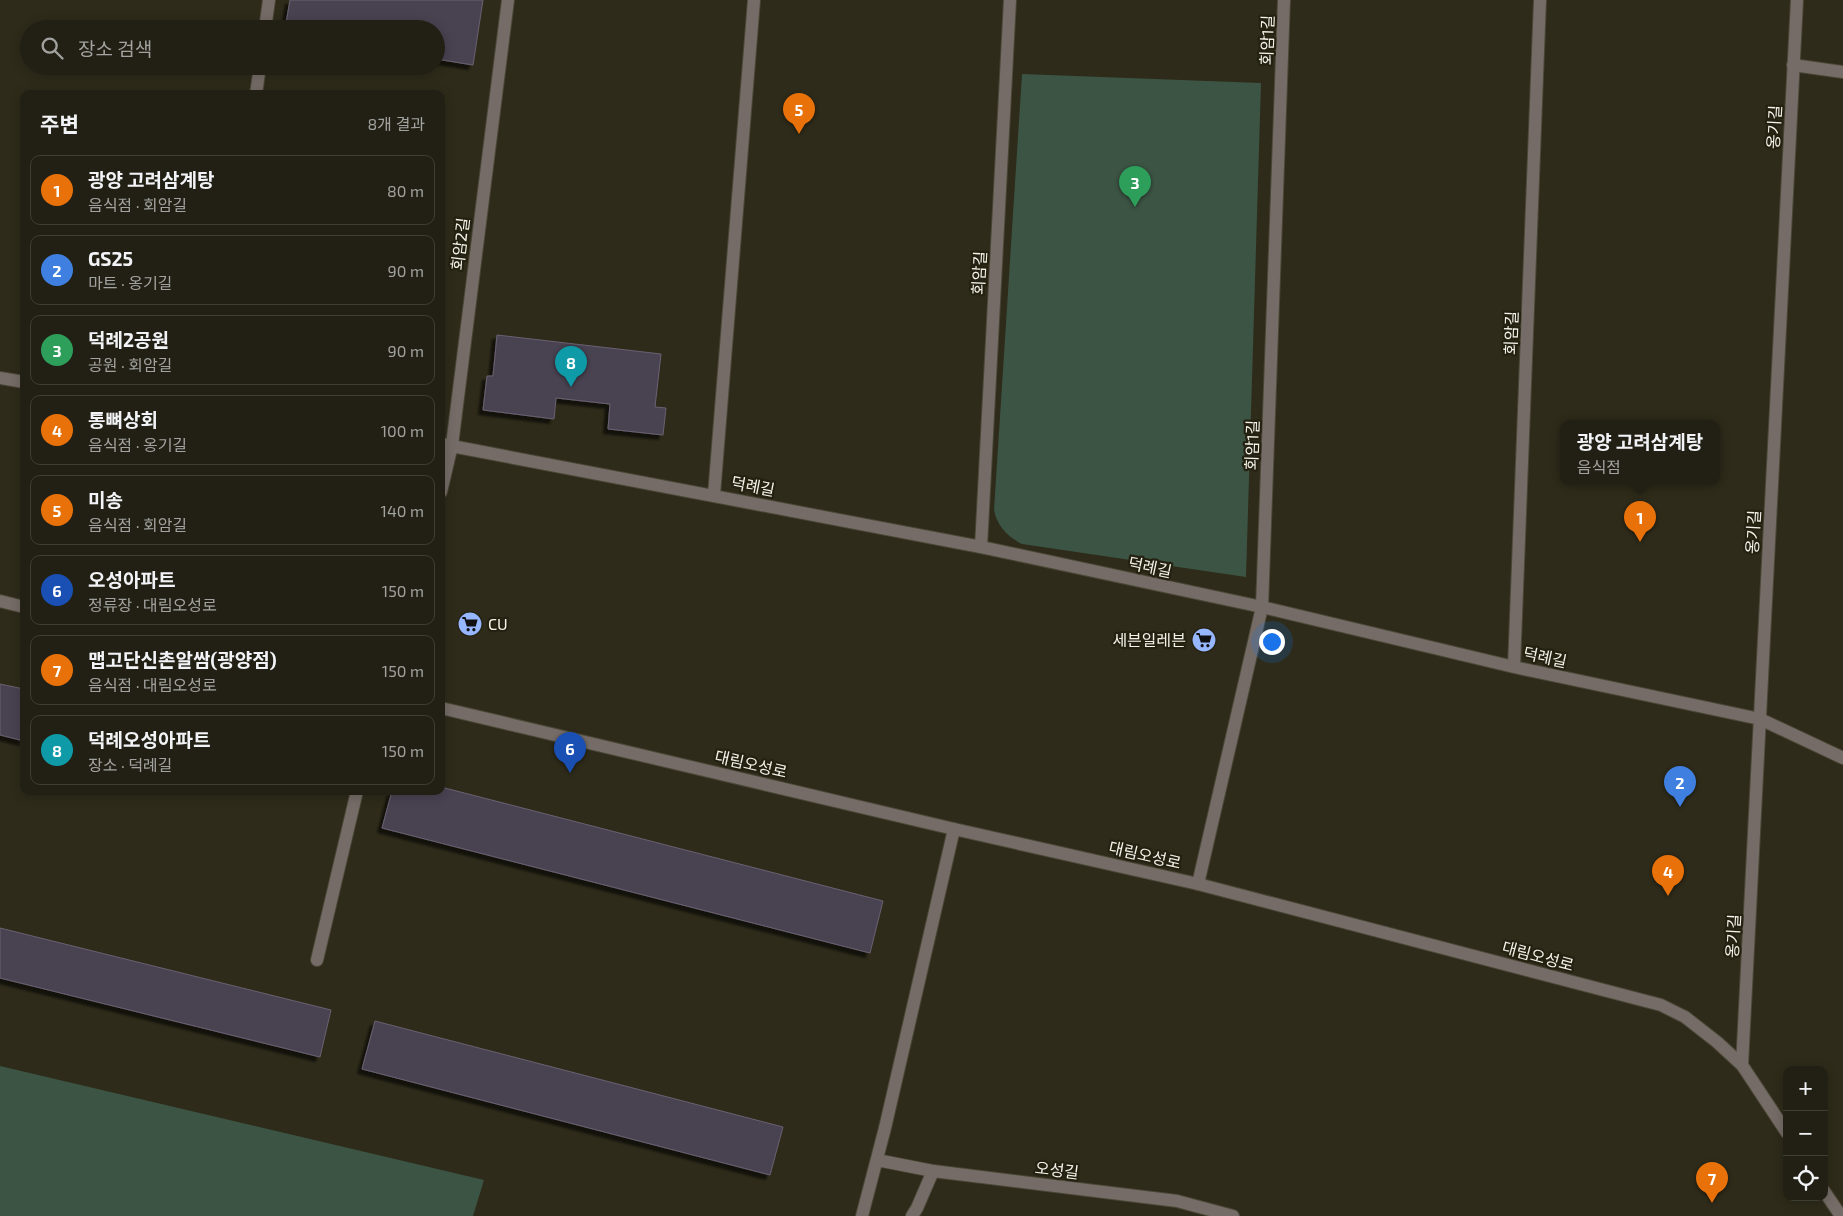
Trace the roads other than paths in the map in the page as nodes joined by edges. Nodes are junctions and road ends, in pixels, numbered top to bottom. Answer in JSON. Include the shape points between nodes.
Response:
{"nodes":[{"id":1,"x":270,"y":0,"type":"edge"},
{"id":2,"x":508,"y":0,"type":"edge"},
{"id":3,"x":754,"y":0,"type":"edge"},
{"id":4,"x":1010,"y":0,"type":"edge"},
{"id":5,"x":1284,"y":0,"type":"edge"},
{"id":6,"x":1540,"y":0,"type":"edge"},
{"id":7,"x":1797,"y":0,"type":"edge"},
{"id":8,"x":267,"y":20,"type":"edge"},
{"id":9,"x":1793,"y":65,"type":"junction"},
{"id":10,"x":1843,"y":72,"type":"edge"},
{"id":11,"x":259,"y":75,"type":"edge"},
{"id":12,"x":257,"y":90,"type":"edge"},
{"id":13,"x":0,"y":378,"type":"edge"},
{"id":14,"x":20,"y":381,"type":"edge"},
{"id":15,"x":446,"y":444,"type":"edge"},
{"id":16,"x":714,"y":495,"type":"junction"},
{"id":17,"x":981,"y":547,"type":"junction"},
{"id":18,"x":0,"y":601,"type":"edge"},
{"id":19,"x":20,"y":606,"type":"edge"},
{"id":20,"x":1262,"y":607,"type":"junction"},
{"id":21,"x":1514,"y":667,"type":"junction"},
{"id":22,"x":445,"y":709,"type":"edge"},
{"id":23,"x":1760,"y":719,"type":"junction"},
{"id":24,"x":1843,"y":758,"type":"edge"},
{"id":25,"x":356,"y":795,"type":"edge"},
{"id":26,"x":954,"y":829,"type":"junction"},
{"id":27,"x":1198,"y":884,"type":"junction"},
{"id":28,"x":317,"y":960,"type":"dead end"},
{"id":29,"x":1742,"y":1065,"type":"junction"},
{"id":30,"x":1783,"y":1127,"type":"edge"},
{"id":31,"x":877,"y":1160,"type":"junction"},
{"id":32,"x":933,"y":1170,"type":"junction"},
{"id":33,"x":1828,"y":1197,"type":"edge"},
{"id":34,"x":862,"y":1216,"type":"edge"},
{"id":35,"x":912,"y":1216,"type":"edge"},
{"id":36,"x":1233,"y":1216,"type":"edge"},
{"id":37,"x":1841,"y":1216,"type":"edge"}],
"edges":[{"from":1,"to":8,"type":"street"},
{"from":2,"to":15,"type":"street","name":"회암2길"},
{"from":3,"to":16,"type":"street"},
{"from":4,"to":17,"type":"street","name":"회암길"},
{"from":5,"to":20,"type":"street","name":"회암1길"},
{"from":6,"to":21,"type":"street","name":"회암길"},
{"from":7,"to":9,"type":"street","name":"옹기길"},
{"from":9,"to":10,"type":"street"},
{"from":9,"to":23,"type":"street","name":"옹기길"},
{"from":11,"to":12,"type":"street"},
{"from":13,"to":14,"type":"street"},
{"from":15,"to":16,"type":"street","name":"덕례길"},
{"from":16,"to":17,"type":"street","name":"덕례길"},
{"from":17,"to":20,"type":"street","name":"덕례길"},
{"from":18,"to":19,"type":"street"},
{"from":20,"to":21,"type":"street","name":"덕례길"},
{"from":20,"to":27,"type":"street","name":"회암1길"},
{"from":21,"to":23,"type":"street","name":"덕례길"},
{"from":22,"to":26,"type":"street","name":"대림오성로"},
{"from":23,"to":24,"type":"street","name":"덕례길"},
{"from":23,"to":29,"type":"street","name":"옹기길"},
{"from":25,"to":28,"type":"street"},
{"from":26,"to":27,"type":"street","name":"대림오성로"},
{"from":26,"to":31,"type":"street"},
{"from":27,"to":29,"type":"street","name":"대림오성로","via":[[1661,1005],[1685,1017]]},
{"from":29,"to":30,"type":"street","name":"대림오성로"},
{"from":31,"to":32,"type":"street","name":"오성길"},
{"from":31,"to":34,"type":"street"},
{"from":32,"to":35,"type":"street"},
{"from":32,"to":36,"type":"street","name":"오성길","via":[[1177,1201]]},
{"from":33,"to":37,"type":"street"}]}
